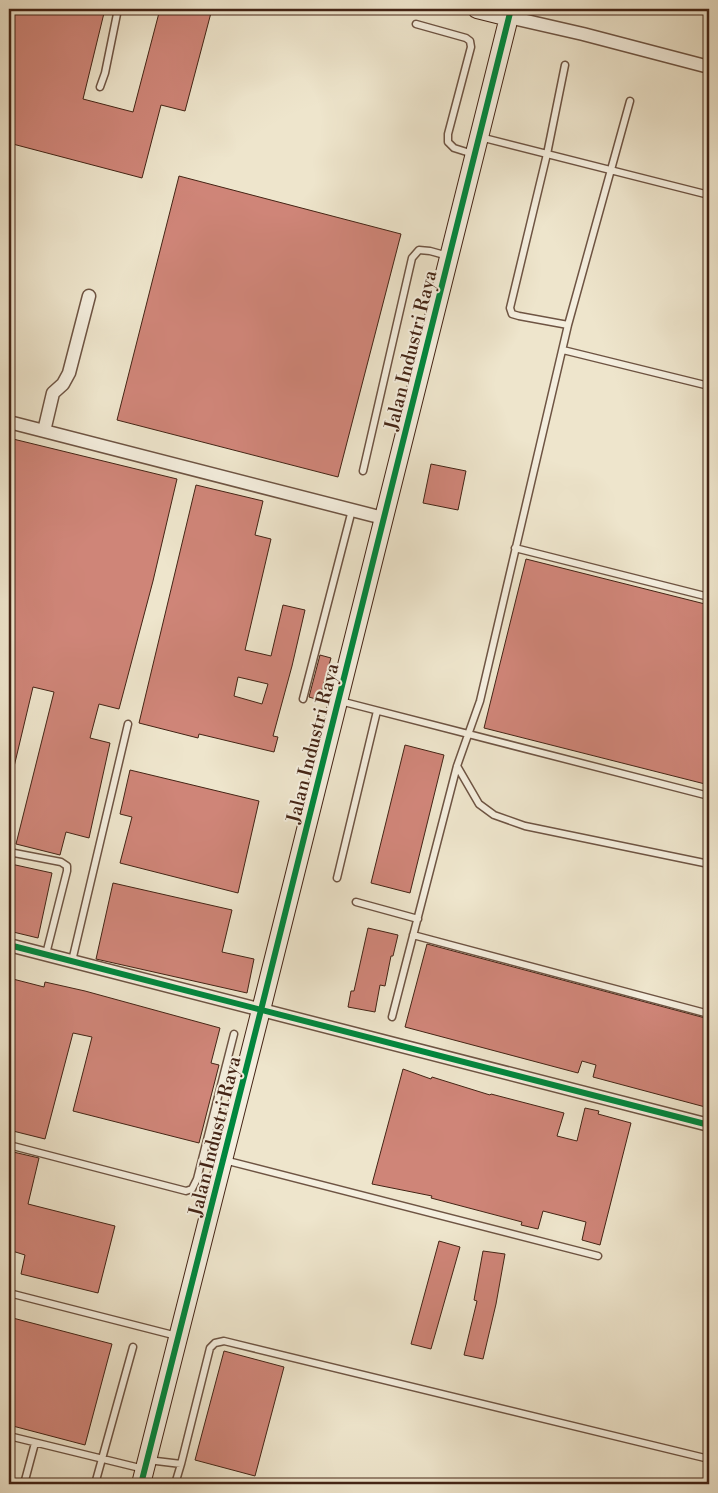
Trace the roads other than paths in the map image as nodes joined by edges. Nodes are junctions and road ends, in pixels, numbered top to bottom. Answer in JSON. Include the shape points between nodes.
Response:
{"nodes":[{"id":1,"x":118,"y":9,"type":"edge"},
{"id":2,"x":477,"y":9,"type":"edge"},
{"id":3,"x":510,"y":13,"type":"edge"},
{"id":4,"x":416,"y":24,"type":"dead end"},
{"id":5,"x":565,"y":64,"type":"dead end"},
{"id":6,"x":709,"y":67,"type":"edge"},
{"id":7,"x":100,"y":87,"type":"dead end"},
{"id":8,"x":630,"y":101,"type":"dead end"},
{"id":9,"x":478,"y":137,"type":"junction"},
{"id":10,"x":474,"y":154,"type":"junction"},
{"id":11,"x":547,"y":154,"type":"junction"},
{"id":12,"x":612,"y":171,"type":"junction"},
{"id":13,"x":709,"y":195,"type":"edge"},
{"id":14,"x":448,"y":256,"type":"junction"},
{"id":15,"x":89,"y":296,"type":"dead end"},
{"id":16,"x":568,"y":325,"type":"junction"},
{"id":17,"x":563,"y":350,"type":"junction"},
{"id":18,"x":709,"y":386,"type":"edge"},
{"id":19,"x":9,"y":422,"type":"edge"},
{"id":20,"x":44,"y":431,"type":"junction"},
{"id":21,"x":363,"y":471,"type":"dead end"},
{"id":22,"x":352,"y":510,"type":"junction"},
{"id":23,"x":383,"y":518,"type":"junction"},
{"id":24,"x":515,"y":548,"type":"junction"},
{"id":25,"x":709,"y":597,"type":"edge"},
{"id":26,"x":303,"y":699,"type":"dead end"},
{"id":27,"x":338,"y":701,"type":"junction"},
{"id":28,"x":377,"y":710,"type":"junction"},
{"id":29,"x":128,"y":724,"type":"dead end"},
{"id":30,"x":467,"y":733,"type":"junction"},
{"id":31,"x":457,"y":766,"type":"junction"},
{"id":32,"x":709,"y":796,"type":"edge"},
{"id":33,"x":9,"y":852,"type":"edge"},
{"id":34,"x":709,"y":864,"type":"edge"},
{"id":35,"x":337,"y":878,"type":"dead end"},
{"id":36,"x":356,"y":902,"type":"dead end"},
{"id":37,"x":418,"y":919,"type":"junction"},
{"id":38,"x":414,"y":935,"type":"junction"},
{"id":39,"x":9,"y":945,"type":"edge"},
{"id":40,"x":46,"y":954,"type":"junction"},
{"id":41,"x":72,"y":961,"type":"junction"},
{"id":42,"x":261,"y":1010,"type":"junction"},
{"id":43,"x":709,"y":1014,"type":"edge"},
{"id":44,"x":392,"y":1017,"type":"dead end"},
{"id":45,"x":234,"y":1034,"type":"dead end"},
{"id":46,"x":709,"y":1125,"type":"edge"},
{"id":47,"x":9,"y":1145,"type":"edge"},
{"id":48,"x":223,"y":1160,"type":"junction"},
{"id":49,"x":598,"y":1256,"type":"dead end"},
{"id":50,"x":9,"y":1293,"type":"edge"},
{"id":51,"x":178,"y":1336,"type":"junction"},
{"id":52,"x":133,"y":1347,"type":"dead end"},
{"id":53,"x":9,"y":1436,"type":"edge"},
{"id":54,"x":35,"y":1443,"type":"junction"},
{"id":55,"x":102,"y":1459,"type":"junction"},
{"id":56,"x":709,"y":1459,"type":"edge"},
{"id":57,"x":181,"y":1464,"type":"junction"},
{"id":58,"x":144,"y":1471,"type":"edge"},
{"id":59,"x":24,"y":1484,"type":"edge"},
{"id":60,"x":95,"y":1484,"type":"edge"},
{"id":61,"x":175,"y":1484,"type":"edge"}],
"edges":[{"from":1,"to":7,"type":"lane"},
{"from":2,"to":3,"type":"street"},
{"from":3,"to":6,"type":"street"},
{"from":3,"to":9,"type":"street","name":"Jalan Industri Raya"},
{"from":4,"to":10,"type":"lane","via":[[470,41],[448,142],[454,148]]},
{"from":5,"to":11,"type":"lane"},
{"from":8,"to":12,"type":"lane"},
{"from":9,"to":10,"type":"street","name":"Jalan Industri Raya"},
{"from":9,"to":11,"type":"lane"},
{"from":10,"to":14,"type":"street","name":"Jalan Industri Raya"},
{"from":11,"to":12,"type":"lane"},
{"from":11,"to":16,"type":"lane","via":[[510,308],[512,314]]},
{"from":12,"to":13,"type":"lane"},
{"from":12,"to":16,"type":"lane"},
{"from":14,"to":21,"type":"lane","via":[[419,250],[412,258]]},
{"from":14,"to":23,"type":"street","name":"Jalan Industri Raya"},
{"from":15,"to":20,"type":"street","via":[[69,372],[53,393]]},
{"from":16,"to":17,"type":"lane"},
{"from":17,"to":18,"type":"lane"},
{"from":17,"to":24,"type":"lane"},
{"from":19,"to":20,"type":"street"},
{"from":20,"to":22,"type":"street"},
{"from":22,"to":23,"type":"street"},
{"from":22,"to":26,"type":"lane"},
{"from":23,"to":27,"type":"street","name":"Jalan Industri Raya"},
{"from":24,"to":25,"type":"lane"},
{"from":24,"to":30,"type":"lane","via":[[480,701]]},
{"from":27,"to":28,"type":"lane"},
{"from":27,"to":42,"type":"street","name":"Jalan Industri Raya"},
{"from":28,"to":30,"type":"lane"},
{"from":28,"to":35,"type":"lane"},
{"from":29,"to":41,"type":"lane"},
{"from":30,"to":31,"type":"lane"},
{"from":30,"to":32,"type":"lane"},
{"from":31,"to":34,"type":"lane","via":[[480,804],[494,815],[526,826]]},
{"from":31,"to":37,"type":"lane"},
{"from":33,"to":40,"type":"lane","via":[[67,866]]},
{"from":36,"to":37,"type":"lane"},
{"from":37,"to":38,"type":"lane"},
{"from":38,"to":43,"type":"lane"},
{"from":38,"to":44,"type":"lane"},
{"from":39,"to":40,"type":"street"},
{"from":40,"to":41,"type":"street"},
{"from":41,"to":42,"type":"street"},
{"from":42,"to":46,"type":"street"},
{"from":42,"to":48,"type":"street","name":"Jalan Industri Raya"},
{"from":45,"to":47,"type":"lane","via":[[198,1179],[192,1189]]},
{"from":48,"to":49,"type":"lane"},
{"from":48,"to":51,"type":"street","name":"Jalan Industri Raya"},
{"from":50,"to":51,"type":"lane"},
{"from":51,"to":58,"type":"street","name":"Jalan Industri Raya"},
{"from":52,"to":55,"type":"lane"},
{"from":53,"to":54,"type":"lane"},
{"from":54,"to":55,"type":"lane"},
{"from":54,"to":59,"type":"lane"},
{"from":55,"to":58,"type":"lane"},
{"from":55,"to":60,"type":"lane"},
{"from":56,"to":57,"type":"lane","via":[[224,1341],[210,1348]]},
{"from":57,"to":58,"type":"lane"},
{"from":57,"to":61,"type":"lane"}]}
